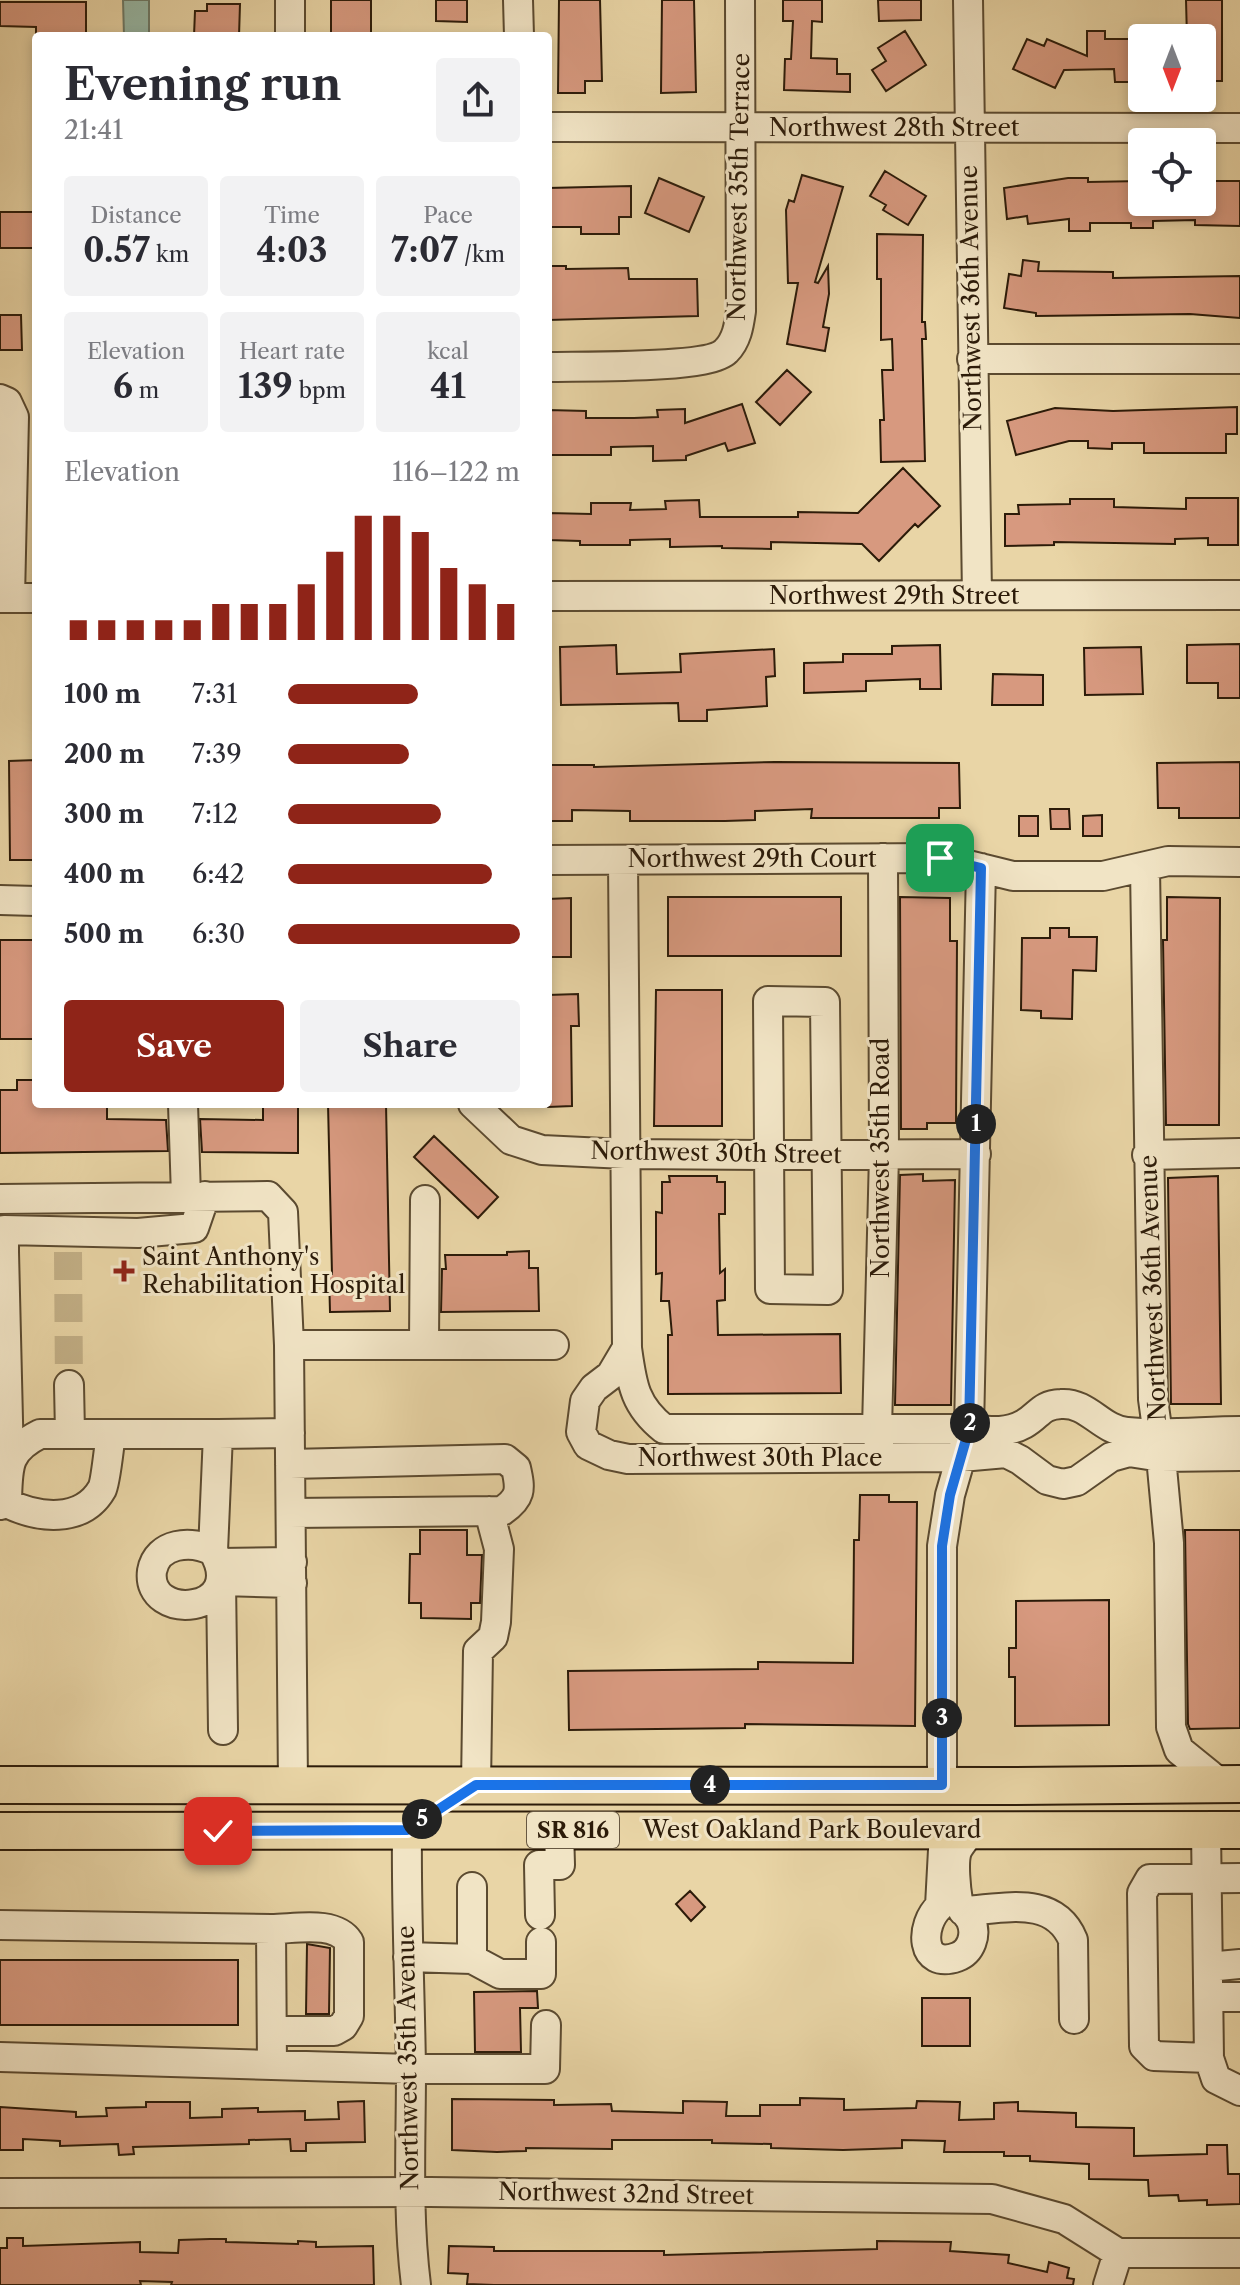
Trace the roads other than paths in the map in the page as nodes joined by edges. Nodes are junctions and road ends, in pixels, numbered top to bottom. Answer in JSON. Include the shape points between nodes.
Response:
{"nodes":[{"id":1,"x":290,"y":0,"type":"edge"},
{"id":2,"x":518,"y":0,"type":"edge"},
{"id":3,"x":740,"y":0,"type":"edge"},
{"id":4,"x":968,"y":0,"type":"edge"},
{"id":5,"x":290,"y":32,"type":"edge"},
{"id":6,"x":519,"y":32,"type":"edge"},
{"id":7,"x":552,"y":127,"type":"edge"},
{"id":8,"x":741,"y":128,"type":"junction"},
{"id":9,"x":968,"y":128,"type":"junction"},
{"id":10,"x":1240,"y":128,"type":"edge"},
{"id":11,"x":972,"y":359,"type":"junction"},
{"id":12,"x":1240,"y":359,"type":"edge"},
{"id":13,"x":552,"y":367,"type":"edge"},
{"id":14,"x":0,"y":399,"type":"edge"},
{"id":15,"x":6,"y":452,"type":"edge"},
{"id":16,"x":6,"y":557,"type":"edge"},
{"id":17,"x":977,"y":595,"type":"junction"},
{"id":18,"x":1240,"y":595,"type":"edge"},
{"id":19,"x":552,"y":596,"type":"edge"},
{"id":20,"x":15,"y":598,"type":"edge"},
{"id":21,"x":883,"y":858,"type":"junction"},
{"id":22,"x":552,"y":860,"type":"edge"},
{"id":23,"x":623,"y":860,"type":"junction"},
{"id":24,"x":1240,"y":862,"type":"edge"},
{"id":25,"x":1145,"y":867,"type":"junction"},
{"id":26,"x":981,"y":868,"type":"junction"},
{"id":27,"x":0,"y":900,"type":"edge"},
{"id":28,"x":32,"y":901,"type":"edge"},
{"id":29,"x":184,"y":1108,"type":"edge"},
{"id":30,"x":477,"y":1108,"type":"edge"},
{"id":31,"x":1240,"y":1153,"type":"edge"},
{"id":32,"x":625,"y":1154,"type":"junction"},
{"id":33,"x":976,"y":1154,"type":"junction"},
{"id":34,"x":768,"y":1155,"type":"junction"},
{"id":35,"x":826,"y":1155,"type":"junction"},
{"id":36,"x":884,"y":1155,"type":"junction"},
{"id":37,"x":1147,"y":1155,"type":"junction"},
{"id":38,"x":195,"y":1196,"type":"junction"},
{"id":39,"x":72,"y":1198,"type":"junction"},
{"id":40,"x":2,"y":1199,"type":"edge"},
{"id":41,"x":425,"y":1200,"type":"dead end"},
{"id":42,"x":68,"y":1242,"type":"junction"},
{"id":43,"x":3,"y":1245,"type":"edge"},
{"id":44,"x":424,"y":1344,"type":"junction"},
{"id":45,"x":289,"y":1345,"type":"junction"},
{"id":46,"x":554,"y":1345,"type":"dead end"},
{"id":47,"x":627,"y":1348,"type":"junction"},
{"id":48,"x":69,"y":1385,"type":"tunnel mouth"},
{"id":49,"x":664,"y":1429,"type":"junction"},
{"id":50,"x":877,"y":1429,"type":"junction"},
{"id":51,"x":969,"y":1429,"type":"junction"},
{"id":52,"x":1240,"y":1431,"type":"edge"},
{"id":53,"x":70,"y":1433,"type":"junction"},
{"id":54,"x":290,"y":1433,"type":"junction"},
{"id":55,"x":111,"y":1434,"type":"junction"},
{"id":56,"x":218,"y":1434,"type":"junction"},
{"id":57,"x":1159,"y":1444,"type":"junction"},
{"id":58,"x":1240,"y":1456,"type":"edge"},
{"id":59,"x":961,"y":1457,"type":"junction"},
{"id":60,"x":881,"y":1458,"type":"junction"},
{"id":61,"x":628,"y":1459,"type":"junction"},
{"id":62,"x":5,"y":1462,"type":"edge"},
{"id":63,"x":290,"y":1464,"type":"junction"},
{"id":64,"x":4,"y":1504,"type":"edge"},
{"id":65,"x":489,"y":1511,"type":"junction"},
{"id":66,"x":291,"y":1513,"type":"junction"},
{"id":67,"x":218,"y":1565,"type":"junction"},
{"id":68,"x":292,"y":1573,"type":"junction"},
{"id":69,"x":223,"y":1730,"type":"dead end"},
{"id":70,"x":1230,"y":1784,"type":"edge"},
{"id":71,"x":0,"y":1785,"type":"edge"},
{"id":72,"x":293,"y":1785,"type":"junction"},
{"id":73,"x":476,"y":1785,"type":"junction"},
{"id":74,"x":942,"y":1785,"type":"junction"},
{"id":75,"x":1004,"y":1786,"type":"junction"},
{"id":76,"x":407,"y":1830,"type":"junction"},
{"id":77,"x":559,"y":1830,"type":"junction"},
{"id":78,"x":903,"y":1830,"type":"junction"},
{"id":79,"x":958,"y":1830,"type":"junction"},
{"id":80,"x":1223,"y":1830,"type":"edge"},
{"id":81,"x":0,"y":1831,"type":"edge"},
{"id":82,"x":1208,"y":1878,"type":"junction"},
{"id":83,"x":1240,"y":1878,"type":"edge"},
{"id":84,"x":472,"y":1887,"type":"dead end"},
{"id":85,"x":963,"y":1911,"type":"junction"},
{"id":86,"x":0,"y":1925,"type":"edge"},
{"id":87,"x":271,"y":1929,"type":"junction"},
{"id":88,"x":408,"y":1957,"type":"junction"},
{"id":89,"x":472,"y":1959,"type":"junction"},
{"id":90,"x":1240,"y":1964,"type":"edge"},
{"id":91,"x":1208,"y":1967,"type":"junction"},
{"id":92,"x":1209,"y":1997,"type":"junction"},
{"id":93,"x":1240,"y":1997,"type":"edge"},
{"id":94,"x":1074,"y":2019,"type":"dead end"},
{"id":95,"x":546,"y":2025,"type":"dead end"},
{"id":96,"x":272,"y":2031,"type":"junction"},
{"id":97,"x":0,"y":2057,"type":"edge"},
{"id":98,"x":1209,"y":2058,"type":"junction"},
{"id":99,"x":272,"y":2065,"type":"junction"},
{"id":100,"x":411,"y":2069,"type":"junction"},
{"id":101,"x":1240,"y":2091,"type":"edge"},
{"id":102,"x":410,"y":2192,"type":"junction"},
{"id":103,"x":0,"y":2193,"type":"edge"},
{"id":104,"x":1118,"y":2253,"type":"junction"},
{"id":105,"x":1240,"y":2253,"type":"edge"},
{"id":106,"x":416,"y":2285,"type":"edge"},
{"id":107,"x":1108,"y":2285,"type":"edge"}],
"edges":[{"from":1,"to":5,"type":"street"},
{"from":2,"to":6,"type":"street"},
{"from":3,"to":8,"type":"street","name":"Northwest 35th Terrace"},
{"from":4,"to":9,"type":"street","name":"Northwest 36th Avenue"},
{"from":7,"to":8,"type":"street","name":"Northwest 28th Street"},
{"from":8,"to":9,"type":"street","name":"Northwest 28th Street"},
{"from":8,"to":13,"type":"street","name":"Northwest 35th Terrace","via":[[741,311],[738,332],[727,351],[717,358],[660,364]]},
{"from":9,"to":10,"type":"street","name":"Northwest 28th Street"},
{"from":9,"to":11,"type":"street","name":"Northwest 36th Avenue"},
{"from":11,"to":12,"type":"street"},
{"from":11,"to":17,"type":"street","name":"Northwest 36th Avenue"},
{"from":14,"to":15,"type":"street","via":[[14,417]]},
{"from":15,"to":16,"type":"street"},
{"from":16,"to":20,"type":"street"},
{"from":17,"to":18,"type":"street","name":"Northwest 29th Street"},
{"from":17,"to":19,"type":"street","name":"Northwest 29th Street"},
{"from":21,"to":23,"type":"street","name":"Northwest 29th Court"},
{"from":21,"to":26,"type":"street","name":"Northwest 29th Court","via":[[940,858]]},
{"from":21,"to":36,"type":"street","name":"Northwest 35th Road"},
{"from":22,"to":23,"type":"street","name":"Northwest 29th Court"},
{"from":23,"to":32,"type":"street"},
{"from":24,"to":25,"type":"street","name":"Northwest 29th Court","via":[[1168,861]]},
{"from":25,"to":26,"type":"street","name":"Northwest 29th Court","via":[[1103,876],[1013,876]]},
{"from":25,"to":37,"type":"street","name":"Northwest 36th Avenue"},
{"from":26,"to":33,"type":"street"},
{"from":27,"to":28,"type":"street"},
{"from":29,"to":38,"type":"street"},
{"from":30,"to":32,"type":"street","name":"Northwest 30th Street","via":[[511,1140],[542,1150]]},
{"from":31,"to":37,"type":"street"},
{"from":32,"to":34,"type":"street","name":"Northwest 30th Street"},
{"from":32,"to":47,"type":"street"},
{"from":33,"to":36,"type":"street","name":"Northwest 30th Street"},
{"from":33,"to":51,"type":"street"},
{"from":34,"to":35,"type":"street","name":"Northwest 30th Street"},
{"from":34,"to":35,"type":"street","via":[[770,1289],[828,1290]]},
{"from":34,"to":35,"type":"street","via":[[768,1001],[825,1002]]},
{"from":35,"to":36,"type":"street","name":"Northwest 30th Street"},
{"from":36,"to":50,"type":"street","name":"Northwest 35th Road"},
{"from":37,"to":57,"type":"street","name":"Northwest 36th Avenue","via":[[1153,1399]]},
{"from":38,"to":39,"type":"street"},
{"from":38,"to":42,"type":"street","via":[[194,1228]]},
{"from":38,"to":45,"type":"street","via":[[268,1196],[283,1212]]},
{"from":39,"to":40,"type":"street"},
{"from":39,"to":42,"type":"street"},
{"from":40,"to":43,"type":"street"},
{"from":41,"to":44,"type":"street"},
{"from":42,"to":43,"type":"street"},
{"from":43,"to":62,"type":"street"},
{"from":44,"to":45,"type":"street"},
{"from":44,"to":46,"type":"street"},
{"from":45,"to":54,"type":"street"},
{"from":47,"to":49,"type":"street","name":"Northwest 30th Place","via":[[633,1390],[648,1416]]},
{"from":47,"to":61,"type":"street","name":"Northwest 30th Place","via":[[611,1375],[585,1401],[581,1432],[588,1445]]},
{"from":48,"to":53,"type":"street"},
{"from":49,"to":50,"type":"street","name":"Northwest 30th Place"},
{"from":49,"to":61,"type":"street","via":[[647,1430]]},
{"from":50,"to":51,"type":"street","name":"Northwest 30th Place"},
{"from":50,"to":60,"type":"street","name":"Northwest 35th Road"},
{"from":51,"to":57,"type":"street","name":"Northwest 30th Place","via":[[1002,1432],[1025,1424],[1044,1406],[1064,1403]]},
{"from":51,"to":59,"type":"street"},
{"from":52,"to":57,"type":"street","name":"Northwest 30th Place"},
{"from":53,"to":55,"type":"street"},
{"from":53,"to":62,"type":"street","via":[[40,1434],[22,1442]]},
{"from":54,"to":56,"type":"street"},
{"from":54,"to":63,"type":"street"},
{"from":55,"to":56,"type":"street"},
{"from":55,"to":64,"type":"street","via":[[103,1487],[84,1509],[37,1514]]},
{"from":56,"to":67,"type":"street"},
{"from":57,"to":58,"type":"street","name":"Northwest 30th Place"},
{"from":57,"to":59,"type":"street","name":"Northwest 30th Place","via":[[1111,1457],[1077,1481],[1063,1484],[1047,1480],[1006,1453]]},
{"from":57,"to":70,"type":"street","name":"Northwest 36th Avenue","via":[[1169,1543],[1171,1727],[1179,1750]]},
{"from":59,"to":60,"type":"street","name":"Northwest 30th Place"},
{"from":59,"to":74,"type":"street","via":[[942,1546]]},
{"from":60,"to":61,"type":"street","name":"Northwest 30th Place"},
{"from":62,"to":64,"type":"street"},
{"from":63,"to":65,"type":"street","via":[[505,1459],[516,1468],[520,1486],[515,1502],[502,1511]]},
{"from":63,"to":66,"type":"street"},
{"from":65,"to":66,"type":"street"},
{"from":65,"to":73,"type":"street","via":[[499,1549],[496,1622],[493,1637],[478,1651]]},
{"from":66,"to":68,"type":"street"},
{"from":67,"to":68,"type":"street"},
{"from":67,"to":69,"type":"street"},
{"from":68,"to":72,"type":"street"},
{"from":70,"to":75,"type":"main road","name":"West Oakland Park Boulevard","number":"SR 816"},
{"from":71,"to":72,"type":"main road","name":"West Oakland Park Boulevard","number":"SR 816"},
{"from":72,"to":73,"type":"main road","name":"West Oakland Park Boulevard","number":"SR 816"},
{"from":73,"to":74,"type":"main road","name":"West Oakland Park Boulevard","number":"SR 816"},
{"from":73,"to":76,"type":"main road"},
{"from":74,"to":75,"type":"main road","name":"West Oakland Park Boulevard","number":"SR 816"},
{"from":74,"to":78,"type":"main road","via":[[936,1806]]},
{"from":75,"to":79,"type":"main road","via":[[972,1807]]},
{"from":76,"to":77,"type":"main road","name":"West Oakland Park Boulevard","number":"SR 816"},
{"from":76,"to":81,"type":"main road","name":"West Oakland Park Boulevard","number":"SR 816"},
{"from":76,"to":88,"type":"street","name":"Northwest 35th Avenue"},
{"from":77,"to":78,"type":"main road","name":"West Oakland Park Boulevard","number":"SR 816"},
{"from":77,"to":89,"type":"street","via":[[560,1865],[539,1865],[541,1974],[500,1974]]},
{"from":78,"to":79,"type":"main road","name":"West Oakland Park Boulevard","number":"SR 816"},
{"from":79,"to":80,"type":"main road","name":"West Oakland Park Boulevard","number":"SR 816"},
{"from":79,"to":85,"type":"street","via":[[958,1904]]},
{"from":79,"to":85,"type":"street","via":[[940,1906],[924,1936],[938,1958],[966,1954],[972,1943],[974,1930]]},
{"from":80,"to":82,"type":"street"},
{"from":82,"to":83,"type":"street"},
{"from":82,"to":91,"type":"street"},
{"from":82,"to":98,"type":"street","via":[[1150,1879],[1142,1893],[1144,2046],[1154,2056]]},
{"from":84,"to":89,"type":"street"},
{"from":85,"to":94,"type":"street","via":[[1035,1907],[1052,1913],[1068,1928],[1073,1940]]},
{"from":86,"to":87,"type":"street"},
{"from":87,"to":96,"type":"street"},
{"from":87,"to":96,"type":"street","via":[[334,1929],[349,1942],[349,2016],[343,2026],[334,2031]]},
{"from":88,"to":89,"type":"street"},
{"from":88,"to":100,"type":"street","name":"Northwest 35th Avenue"},
{"from":90,"to":91,"type":"street"},
{"from":91,"to":92,"type":"street"},
{"from":92,"to":93,"type":"street"},
{"from":92,"to":98,"type":"street"},
{"from":95,"to":100,"type":"street","via":[[545,2069]]},
{"from":96,"to":99,"type":"street"},
{"from":97,"to":99,"type":"street"},
{"from":98,"to":101,"type":"street","via":[[1216,2079]]},
{"from":99,"to":100,"type":"street"},
{"from":100,"to":102,"type":"street","name":"Northwest 35th Avenue"},
{"from":102,"to":103,"type":"street","name":"Northwest 32nd Street"},
{"from":102,"to":104,"type":"street","name":"Northwest 32nd Street","via":[[992,2199],[1064,2219]]},
{"from":102,"to":106,"type":"street","name":"Northwest 35th Avenue"},
{"from":104,"to":105,"type":"street"},
{"from":104,"to":107,"type":"street"}]}
